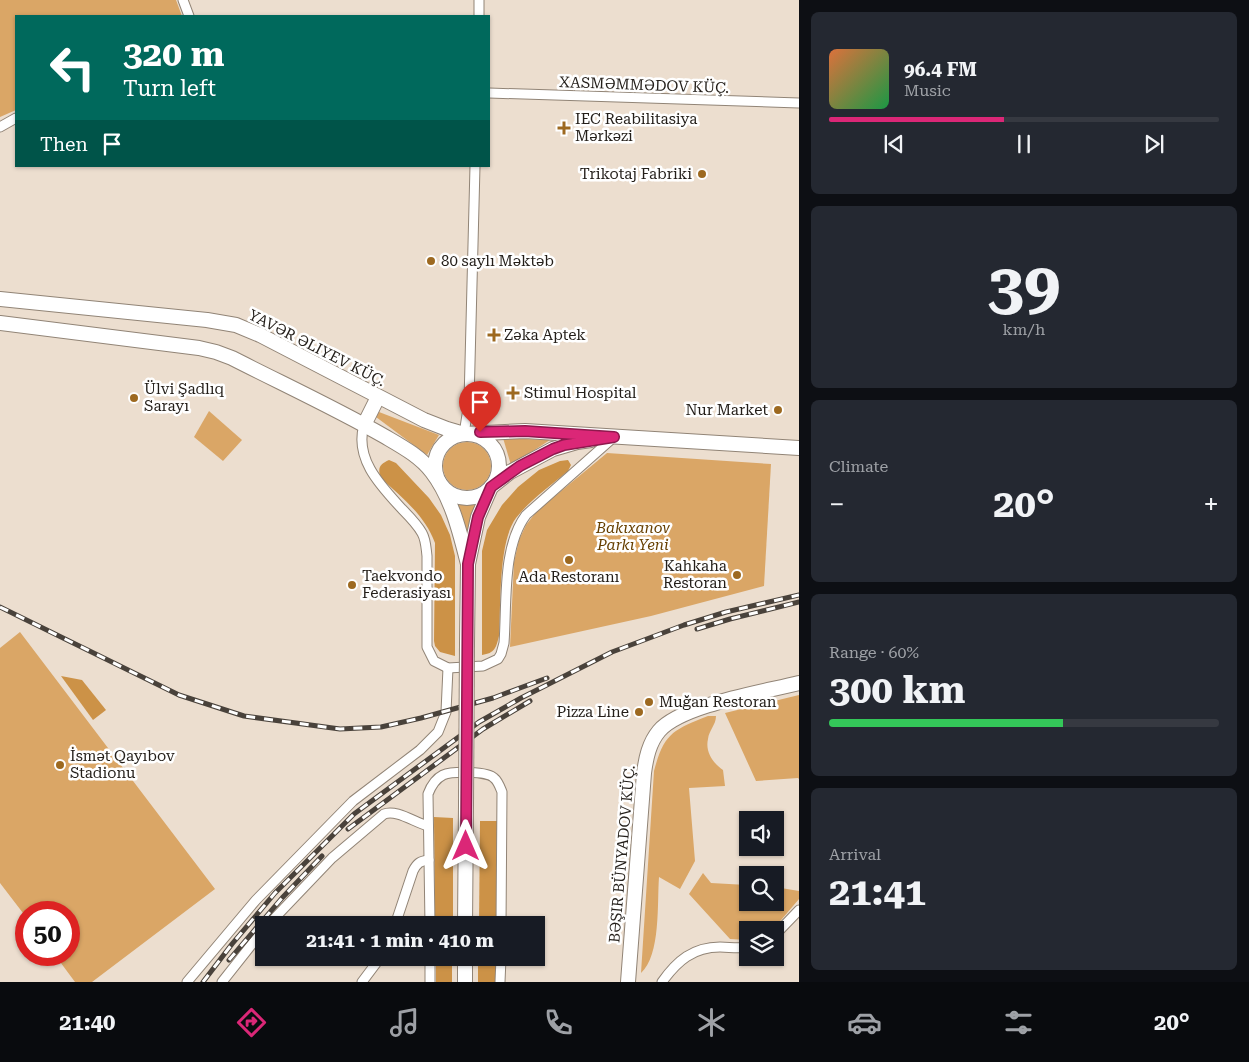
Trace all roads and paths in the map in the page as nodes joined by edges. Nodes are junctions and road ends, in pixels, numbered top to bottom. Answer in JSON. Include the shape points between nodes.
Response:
{"nodes":[{"id":1,"x":183,"y":0,"type":"edge"},
{"id":2,"x":479,"y":0,"type":"edge"},
{"id":3,"x":189,"y":15,"type":"edge"},
{"id":4,"x":479,"y":15,"type":"edge"},
{"id":5,"x":490,"y":93,"type":"edge"},
{"id":6,"x":799,"y":103,"type":"edge"},
{"id":7,"x":15,"y":119,"type":"edge"},
{"id":8,"x":0,"y":127,"type":"edge"},
{"id":9,"x":475,"y":167,"type":"edge"},
{"id":10,"x":0,"y":299,"type":"edge"},
{"id":11,"x":0,"y":323,"type":"edge"},
{"id":12,"x":378,"y":397,"type":"junction"},
{"id":13,"x":364,"y":425,"type":"junction"},
{"id":14,"x":464,"y":434,"type":"junction"},
{"id":15,"x":614,"y":437,"type":"junction"},
{"id":16,"x":799,"y":448,"type":"edge"},
{"id":17,"x":438,"y":481,"type":"junction"},
{"id":18,"x":491,"y":487,"type":"junction"},
{"id":19,"x":468,"y":564,"type":"junction"},
{"id":20,"x":448,"y":668,"type":"junction"},
{"id":21,"x":799,"y":683,"type":"edge"},
{"id":22,"x":428,"y":826,"type":"junction"},
{"id":23,"x":429,"y":860,"type":"junction"},
{"id":24,"x":799,"y":910,"type":"edge"},
{"id":25,"x":277,"y":916,"type":"edge"},
{"id":26,"x":398,"y":916,"type":"edge"},
{"id":27,"x":430,"y":916,"type":"edge"},
{"id":28,"x":466,"y":916,"type":"edge"},
{"id":29,"x":501,"y":916,"type":"edge"},
{"id":30,"x":784,"y":926,"type":"edge"},
{"id":31,"x":255,"y":941,"type":"edge"},
{"id":32,"x":739,"y":947,"type":"edge"},
{"id":33,"x":374,"y":966,"type":"edge"},
{"id":34,"x":430,"y":966,"type":"edge"},
{"id":35,"x":465,"y":966,"type":"edge"},
{"id":36,"x":501,"y":966,"type":"edge"},
{"id":37,"x":188,"y":982,"type":"edge"},
{"id":38,"x":222,"y":982,"type":"edge"},
{"id":39,"x":362,"y":982,"type":"edge"},
{"id":40,"x":430,"y":982,"type":"edge"},
{"id":41,"x":465,"y":982,"type":"edge"},
{"id":42,"x":500,"y":982,"type":"edge"},
{"id":43,"x":628,"y":982,"type":"edge"},
{"id":44,"x":662,"y":982,"type":"edge"}],
"edges":[{"from":1,"to":3,"type":"street"},
{"from":2,"to":4,"type":"street"},
{"from":5,"to":6,"type":"street","name":"XASMƏMMƏDOV KÜÇ."},
{"from":7,"to":8,"type":"street"},
{"from":9,"to":14,"type":"street","via":[[469,402]]},
{"from":10,"to":12,"type":"main road","name":"YAVƏR ƏLIYEV KÜÇ.","via":[[236,325]]},
{"from":11,"to":13,"type":"main road","via":[[216,352]]},
{"from":12,"to":13,"type":"main road"},
{"from":12,"to":14,"type":"main road","name":"YAVƏR ƏLIYEV KÜÇ."},
{"from":13,"to":17,"type":"main road","via":[[422,461]]},
{"from":13,"to":20,"type":"street","via":[[361,445],[373,475],[416,524],[426,544],[426,647],[434,661]]},
{"from":14,"to":15,"type":"main road","via":[[525,431]]},
{"from":14,"to":17,"type":"main road","via":[[449,438],[439,450],[434,465]]},
{"from":14,"to":18,"type":"main road","via":[[483,438],[496,451],[499,470]]},
{"from":15,"to":16,"type":"main road"},
{"from":15,"to":18,"type":"main road","via":[[553,449],[510,472]]},
{"from":15,"to":20,"type":"street","via":[[518,525],[509,554],[504,643],[498,659],[483,666]]},
{"from":17,"to":18,"type":"main road","via":[[444,489],[463,498],[483,494]]},
{"from":17,"to":19,"type":"main road","via":[[455,520]]},
{"from":18,"to":19,"type":"main road","via":[[478,517]]},
{"from":19,"to":28,"type":"main road","bridge":true},
{"from":20,"to":37,"type":"street","via":[[446,712],[438,732],[420,750],[353,801],[256,900]]},
{"from":21,"to":43,"type":"main road","name":"BƏŞIR BÜNYADOV KÜÇ.","via":[[690,711],[660,729],[652,741],[644,773]]},
{"from":22,"to":23,"type":"street"},
{"from":22,"to":25,"type":"street","via":[[395,812],[384,814],[332,858]]},
{"from":22,"to":29,"type":"street","via":[[428,794],[441,776],[485,773],[494,777],[503,798]]},
{"from":23,"to":26,"type":"street","via":[[421,861],[413,871]]},
{"from":23,"to":27,"type":"street"},
{"from":24,"to":30,"type":"street"},
{"from":31,"to":38,"type":"street"},
{"from":32,"to":44,"type":"street","via":[[705,947],[694,951],[683,958]]},
{"from":33,"to":39,"type":"street"},
{"from":34,"to":40,"type":"street"},
{"from":35,"to":41,"type":"main road"},
{"from":36,"to":42,"type":"street"}]}
